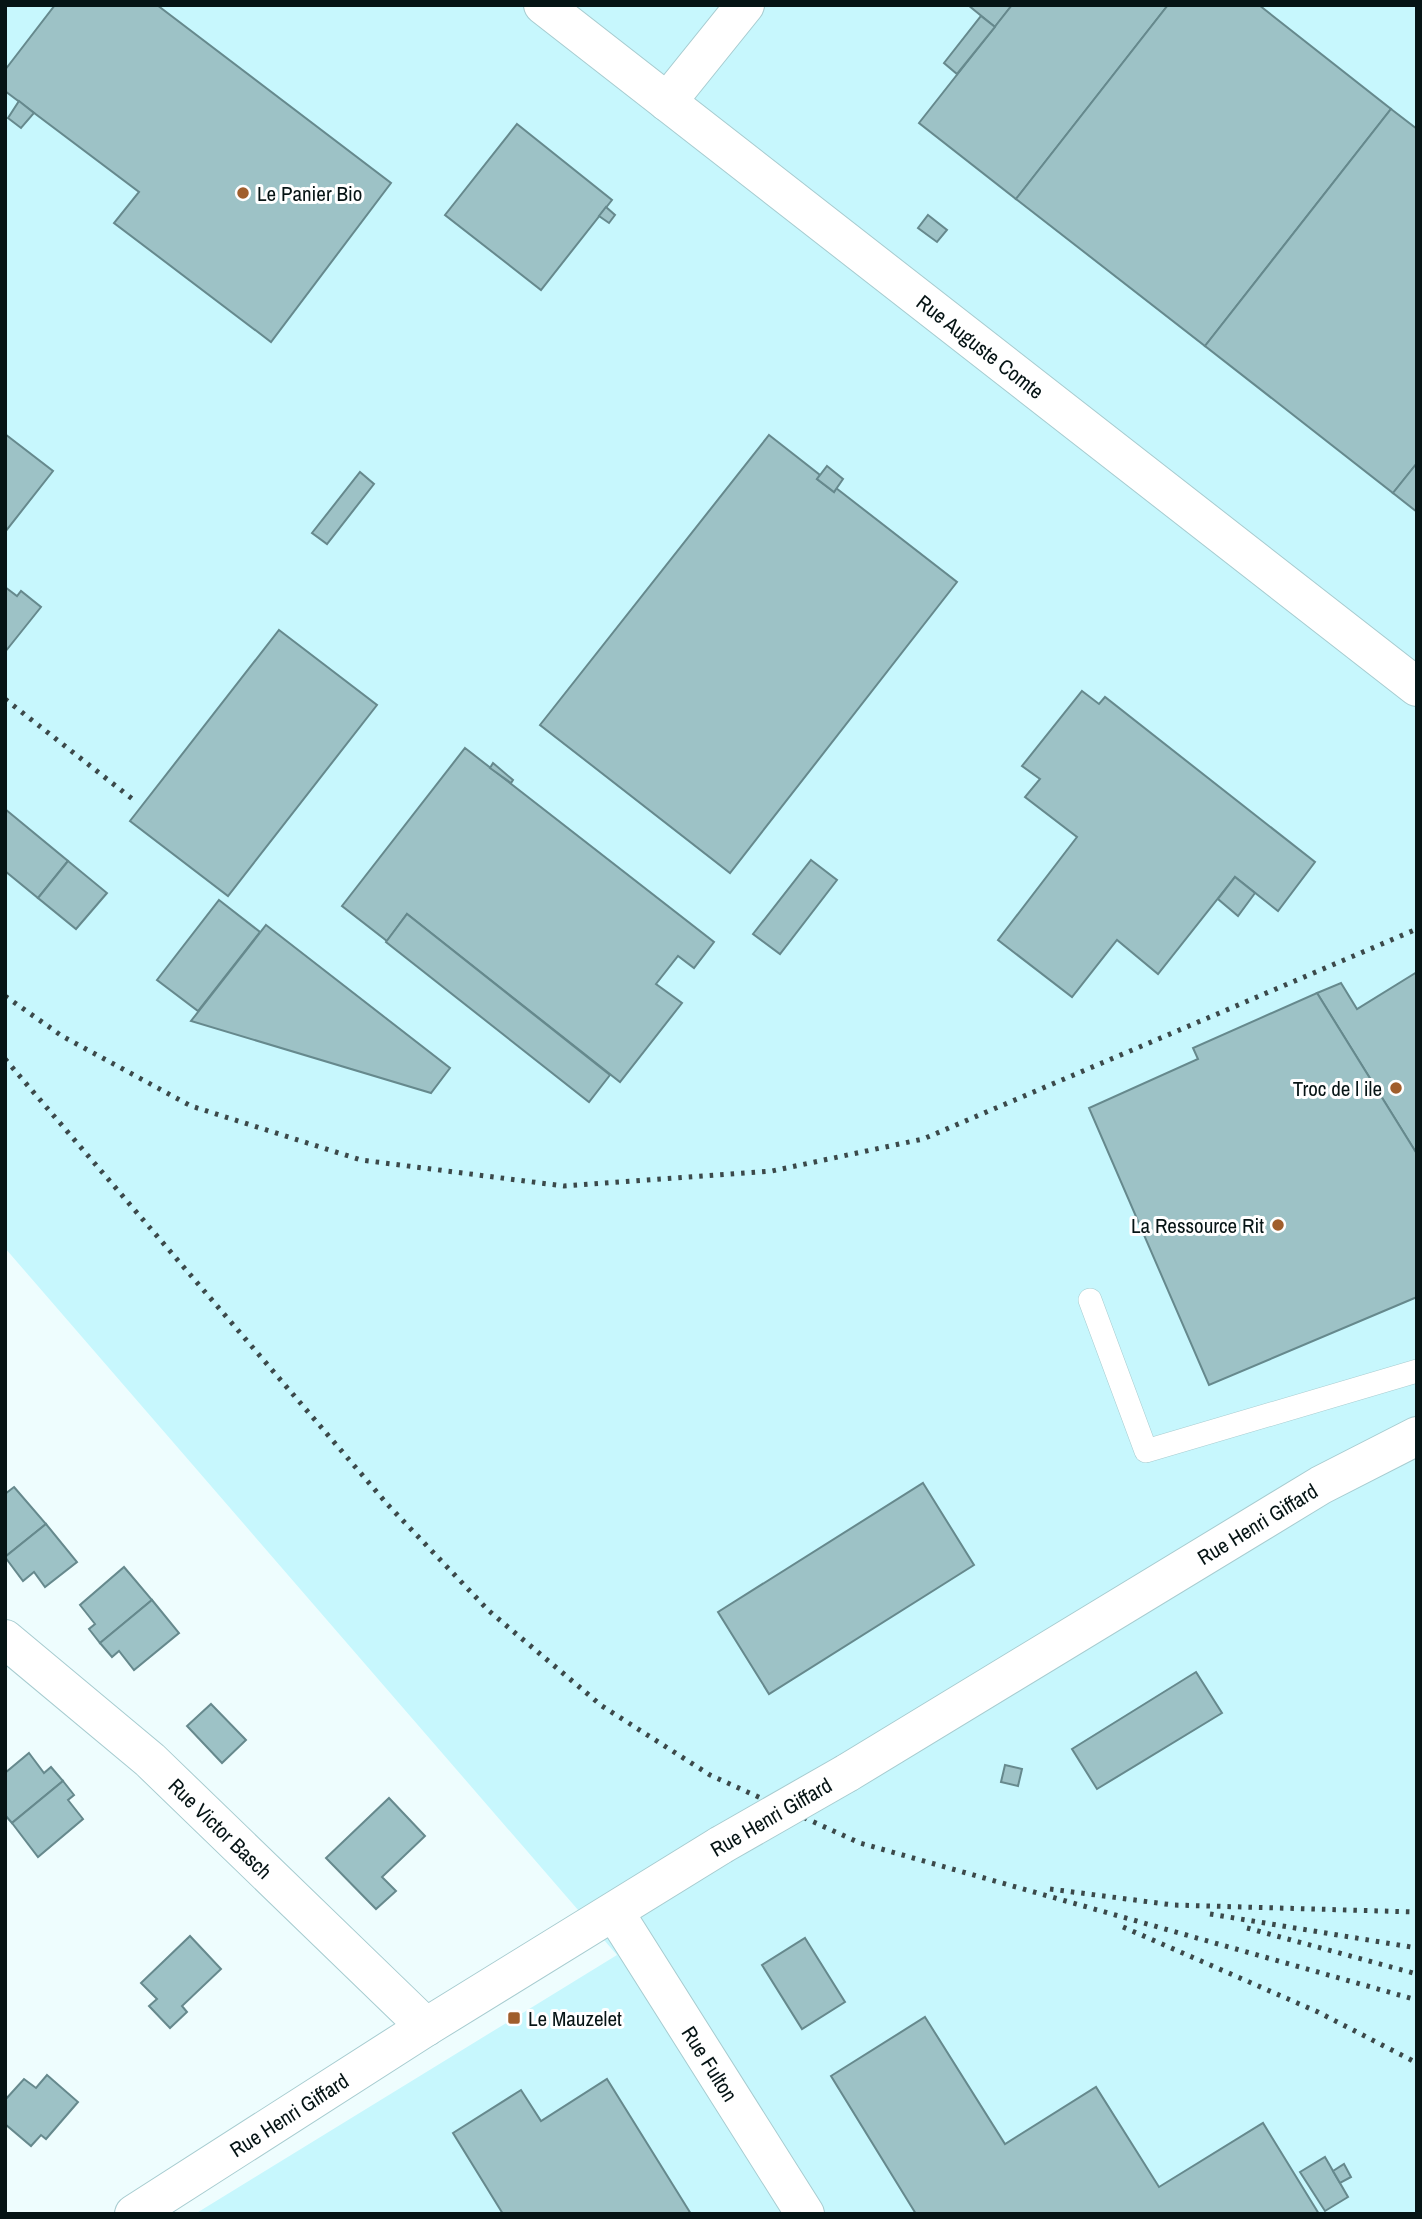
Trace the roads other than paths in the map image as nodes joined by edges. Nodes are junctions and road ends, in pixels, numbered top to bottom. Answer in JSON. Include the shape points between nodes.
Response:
{"nodes":[{"id":1,"x":542,"y":5,"type":"edge"},
{"id":2,"x":745,"y":5,"type":"edge"},
{"id":3,"x":667,"y":102,"type":"junction"},
{"id":4,"x":1417,"y":687,"type":"edge"},
{"id":5,"x":1090,"y":1300,"type":"dead end"},
{"id":6,"x":1417,"y":1371,"type":"edge"},
{"id":7,"x":1417,"y":1436,"type":"edge"},
{"id":8,"x":5,"y":1639,"type":"edge"},
{"id":9,"x":615,"y":1913,"type":"junction"},
{"id":10,"x":426,"y":2027,"type":"junction"},
{"id":11,"x":134,"y":2214,"type":"edge"},
{"id":12,"x":805,"y":2214,"type":"edge"}],
"edges":[{"from":1,"to":3,"type":"street","name":"Rue Auguste Comte"},
{"from":2,"to":3,"type":"street"},
{"from":3,"to":4,"type":"street","name":"Rue Auguste Comte"},
{"from":5,"to":6,"type":"lane","via":[[1146,1451]]},
{"from":7,"to":9,"type":"street","name":"Rue Henri Giffard","bridge":true,"via":[[1321,1485]]},
{"from":8,"to":10,"type":"street","name":"Rue Victor Basch","via":[[150,1760]]},
{"from":9,"to":10,"type":"street","name":"Rue Henri Giffard"},
{"from":9,"to":12,"type":"street","name":"Rue Fulton"},
{"from":10,"to":11,"type":"street","name":"Rue Henri Giffard"}]}
